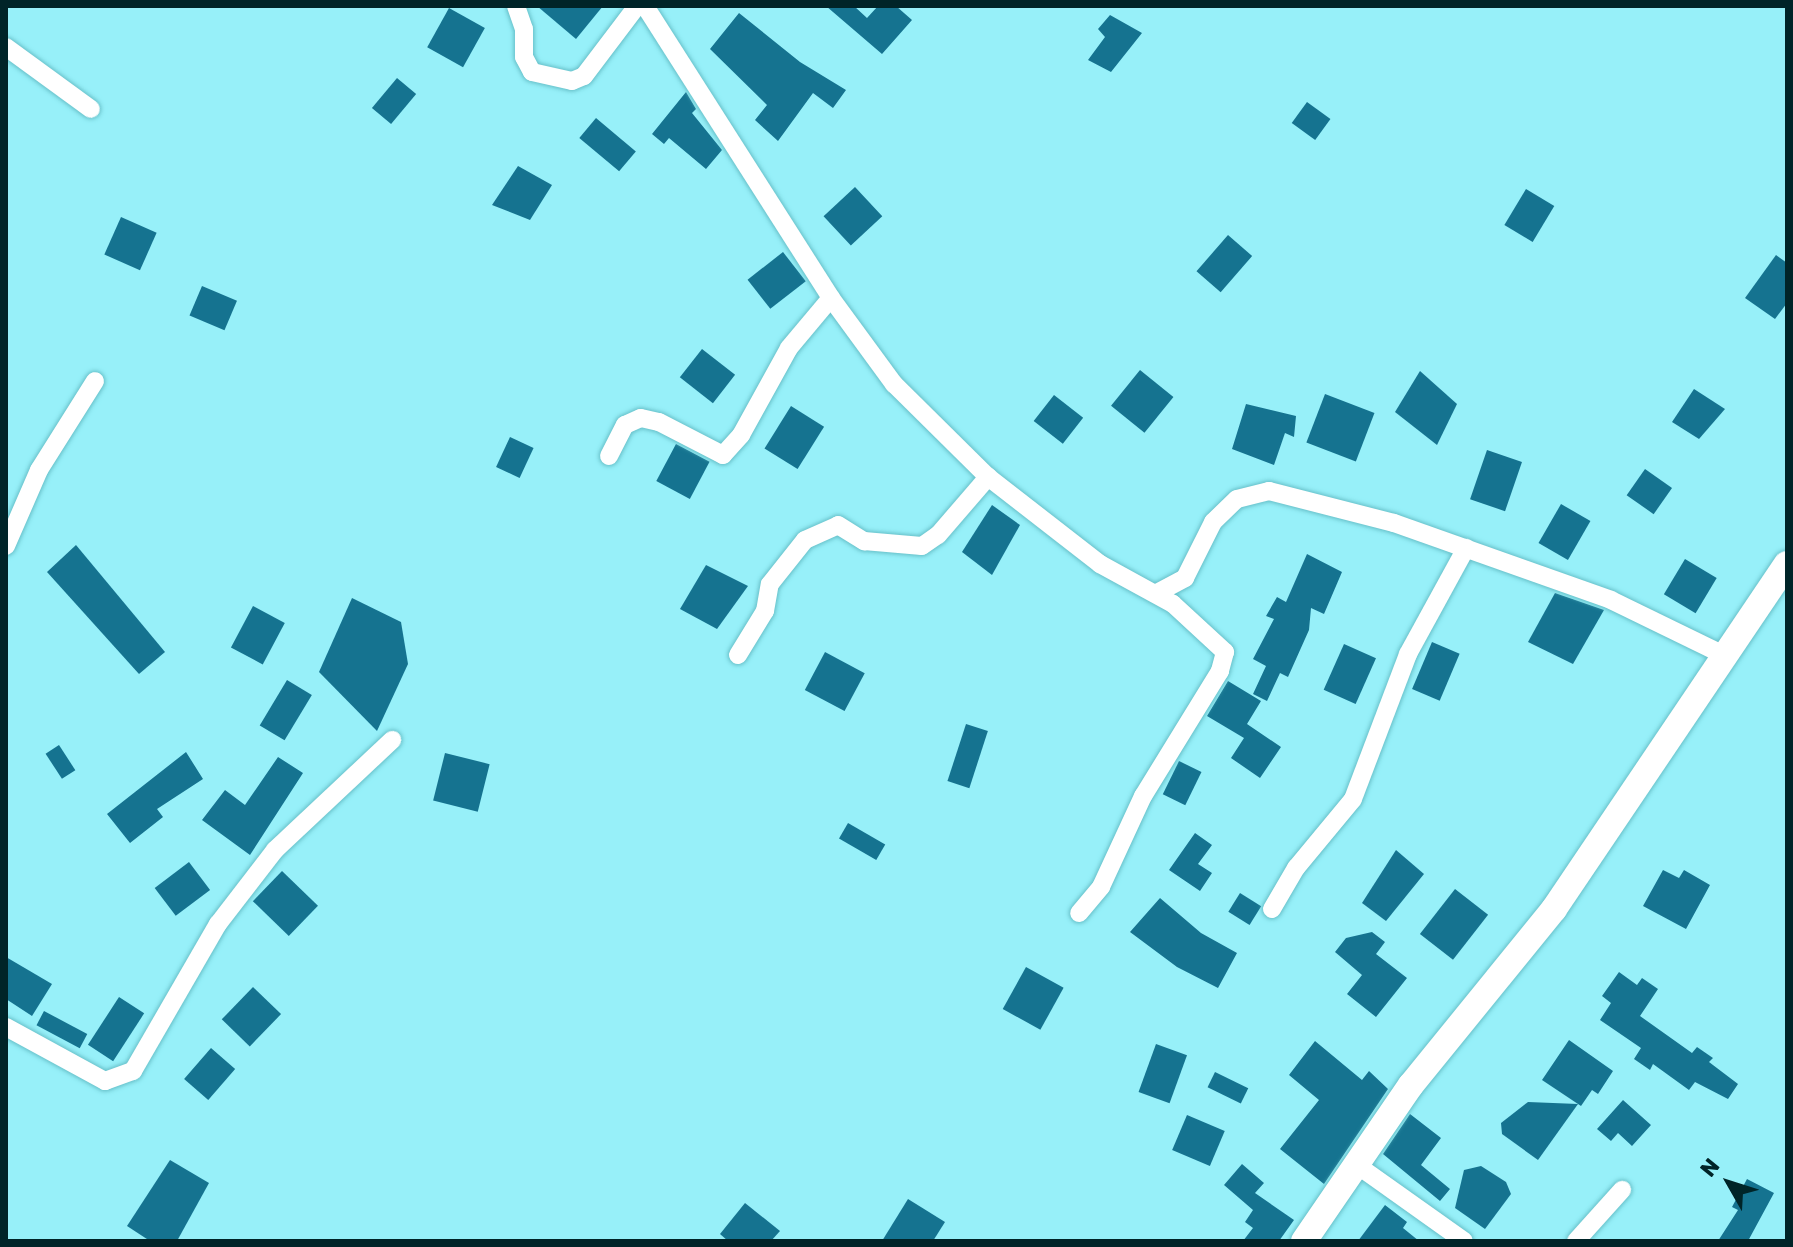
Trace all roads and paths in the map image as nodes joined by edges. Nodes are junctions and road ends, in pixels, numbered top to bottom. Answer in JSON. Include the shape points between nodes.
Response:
{"nodes":[{"id":1,"x":516,"y":6,"type":"edge"},
{"id":2,"x":637,"y":6,"type":"edge"},
{"id":3,"x":645,"y":6,"type":"edge"},
{"id":4,"x":6,"y":47,"type":"edge"},
{"id":5,"x":91,"y":109,"type":"dead end"},
{"id":6,"x":831,"y":298,"type":"junction"},
{"id":7,"x":95,"y":381,"type":"dead end"},
{"id":8,"x":609,"y":456,"type":"dead end"},
{"id":9,"x":988,"y":477,"type":"junction"},
{"id":10,"x":6,"y":546,"type":"edge"},
{"id":11,"x":1466,"y":548,"type":"junction"},
{"id":12,"x":1784,"y":574,"type":"edge"},
{"id":13,"x":1157,"y":593,"type":"junction"},
{"id":14,"x":738,"y":655,"type":"dead end"},
{"id":15,"x":1724,"y":655,"type":"junction"},
{"id":16,"x":392,"y":740,"type":"dead end"},
{"id":17,"x":1272,"y":909,"type":"dead end"},
{"id":18,"x":1079,"y":913,"type":"dead end"},
{"id":19,"x":6,"y":1027,"type":"edge"},
{"id":20,"x":1357,"y":1165,"type":"junction"},
{"id":21,"x":1622,"y":1190,"type":"dead end"},
{"id":22,"x":1438,"y":1235,"type":"edge"},
{"id":23,"x":1304,"y":1241,"type":"edge"},
{"id":24,"x":1464,"y":1241,"type":"edge"},
{"id":25,"x":1576,"y":1241,"type":"edge"}],
"edges":[{"from":1,"to":2,"type":"street","via":[[524,29],[524,57],[532,72],[572,81],[584,76]]},
{"from":3,"to":6,"type":"street"},
{"from":4,"to":5,"type":"street"},
{"from":6,"to":8,"type":"street","via":[[789,348],[741,435],[723,455],[641,418],[625,425]]},
{"from":6,"to":9,"type":"street","via":[[894,384]]},
{"from":7,"to":10,"type":"street","via":[[39,470]]},
{"from":9,"to":13,"type":"street","via":[[1100,564],[1134,587]]},
{"from":9,"to":14,"type":"street","via":[[922,546],[864,541],[838,525],[805,540],[770,584],[765,611]]},
{"from":11,"to":13,"type":"street","via":[[1394,523],[1269,491],[1237,499],[1213,522],[1185,578]]},
{"from":11,"to":15,"type":"street","via":[[1611,600]]},
{"from":11,"to":17,"type":"street","via":[[1408,654],[1353,799],[1296,868]]},
{"from":12,"to":15,"type":"street"},
{"from":13,"to":18,"type":"street","via":[[1217,644],[1226,661],[1143,796],[1101,887]]},
{"from":15,"to":20,"type":"street","via":[[1554,909],[1411,1085]]},
{"from":16,"to":19,"type":"street","via":[[275,850],[218,924],[133,1071],[105,1081]]},
{"from":20,"to":22,"type":"street"},
{"from":20,"to":23,"type":"street"},
{"from":21,"to":25,"type":"street"},
{"from":22,"to":24,"type":"street"}]}
